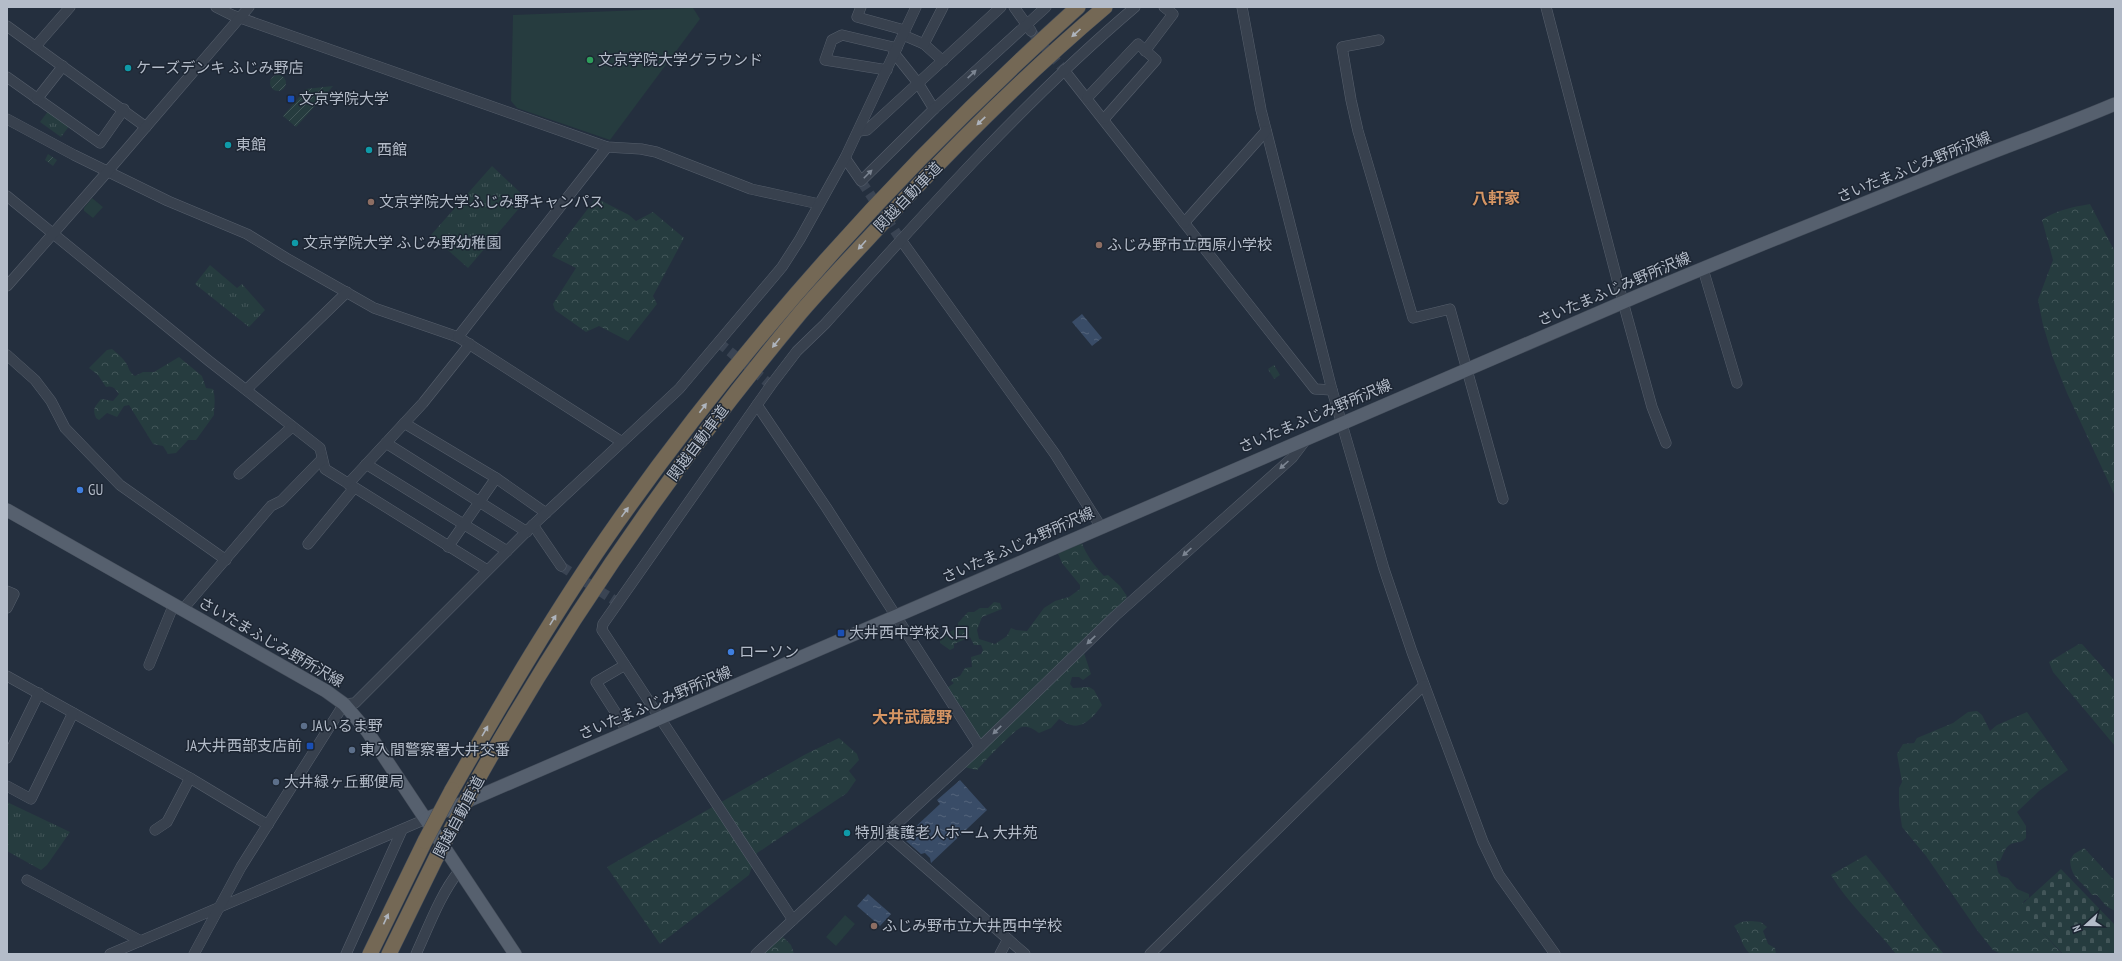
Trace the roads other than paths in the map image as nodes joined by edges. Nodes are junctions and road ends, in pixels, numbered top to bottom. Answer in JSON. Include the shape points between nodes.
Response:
{"nodes":[{"id":1,"x":70,"y":7,"type":"edge"},
{"id":2,"x":216,"y":7,"type":"edge"},
{"id":3,"x":249,"y":7,"type":"edge"},
{"id":4,"x":861,"y":7,"type":"edge"},
{"id":5,"x":916,"y":7,"type":"edge"},
{"id":6,"x":943,"y":7,"type":"edge"},
{"id":7,"x":1001,"y":7,"type":"edge"},
{"id":8,"x":1014,"y":7,"type":"edge"},
{"id":9,"x":1046,"y":7,"type":"edge"},
{"id":10,"x":1078,"y":7,"type":"edge"},
{"id":11,"x":1105,"y":7,"type":"edge"},
{"id":12,"x":1135,"y":7,"type":"edge"},
{"id":13,"x":1164,"y":7,"type":"edge"},
{"id":14,"x":1242,"y":7,"type":"edge"},
{"id":15,"x":1546,"y":7,"type":"edge"},
{"id":16,"x":240,"y":18,"type":"junction"},
{"id":17,"x":7,"y":26,"type":"edge"},
{"id":18,"x":1029,"y":27,"type":"junction"},
{"id":19,"x":903,"y":33,"type":"junction"},
{"id":20,"x":1379,"y":40,"type":"dead end"},
{"id":21,"x":924,"y":44,"type":"junction"},
{"id":22,"x":36,"y":46,"type":"junction"},
{"id":23,"x":1145,"y":50,"type":"junction"},
{"id":24,"x":896,"y":51,"type":"junction"},
{"id":25,"x":943,"y":60,"type":"junction"},
{"id":26,"x":63,"y":66,"type":"junction"},
{"id":27,"x":887,"y":70,"type":"junction"},
{"id":28,"x":1064,"y":70,"type":"junction"},
{"id":29,"x":7,"y":77,"type":"edge"},
{"id":30,"x":918,"y":83,"type":"junction"},
{"id":31,"x":1087,"y":98,"type":"junction"},
{"id":32,"x":37,"y":99,"type":"junction"},
{"id":33,"x":2115,"y":104,"type":"edge"},
{"id":34,"x":934,"y":109,"type":"junction"},
{"id":35,"x":124,"y":110,"type":"junction"},
{"id":36,"x":7,"y":119,"type":"edge"},
{"id":37,"x":1104,"y":119,"type":"junction"},
{"id":38,"x":146,"y":127,"type":"junction"},
{"id":39,"x":859,"y":130,"type":"junction"},
{"id":40,"x":1266,"y":130,"type":"junction"},
{"id":41,"x":607,"y":147,"type":"junction"},
{"id":42,"x":845,"y":158,"type":"junction"},
{"id":43,"x":108,"y":172,"type":"junction"},
{"id":44,"x":7,"y":196,"type":"edge"},
{"id":45,"x":819,"y":204,"type":"junction"},
{"id":46,"x":1184,"y":223,"type":"junction"},
{"id":47,"x":53,"y":234,"type":"junction"},
{"id":48,"x":901,"y":240,"type":"junction"},
{"id":49,"x":1703,"y":269,"type":"junction"},
{"id":50,"x":7,"y":286,"type":"edge"},
{"id":51,"x":347,"y":292,"type":"junction"},
{"id":52,"x":1623,"y":302,"type":"junction"},
{"id":53,"x":458,"y":337,"type":"junction"},
{"id":54,"x":470,"y":344,"type":"junction"},
{"id":55,"x":7,"y":355,"type":"edge"},
{"id":56,"x":1466,"y":369,"type":"junction"},
{"id":57,"x":1737,"y":383,"type":"dead end"},
{"id":58,"x":247,"y":389,"type":"junction"},
{"id":59,"x":1332,"y":390,"type":"junction"},
{"id":60,"x":757,"y":405,"type":"junction"},
{"id":61,"x":1342,"y":421,"type":"junction"},
{"id":62,"x":404,"y":423,"type":"junction"},
{"id":63,"x":292,"y":427,"type":"junction"},
{"id":64,"x":1309,"y":436,"type":"junction"},
{"id":65,"x":622,"y":442,"type":"junction"},
{"id":66,"x":386,"y":443,"type":"junction"},
{"id":67,"x":1666,"y":443,"type":"dead end"},
{"id":68,"x":322,"y":459,"type":"junction"},
{"id":69,"x":366,"y":464,"type":"junction"},
{"id":70,"x":239,"y":474,"type":"dead end"},
{"id":71,"x":496,"y":478,"type":"junction"},
{"id":72,"x":351,"y":486,"type":"junction"},
{"id":73,"x":1503,"y":499,"type":"dead end"},
{"id":74,"x":479,"y":501,"type":"junction"},
{"id":75,"x":7,"y":510,"type":"edge"},
{"id":76,"x":546,"y":513,"type":"junction"},
{"id":77,"x":464,"y":524,"type":"junction"},
{"id":78,"x":1101,"y":527,"type":"junction"},
{"id":79,"x":530,"y":528,"type":"junction"},
{"id":80,"x":308,"y":544,"type":"dead end"},
{"id":81,"x":448,"y":547,"type":"junction"},
{"id":82,"x":507,"y":551,"type":"junction"},
{"id":83,"x":226,"y":560,"type":"junction"},
{"id":84,"x":561,"y":566,"type":"tunnel mouth"},
{"id":85,"x":487,"y":570,"type":"junction"},
{"id":86,"x":7,"y":591,"type":"edge"},
{"id":87,"x":178,"y":607,"type":"junction"},
{"id":88,"x":7,"y":608,"type":"edge"},
{"id":89,"x":897,"y":616,"type":"junction"},
{"id":90,"x":149,"y":664,"type":"dead end"},
{"id":91,"x":625,"y":665,"type":"junction"},
{"id":92,"x":7,"y":676,"type":"edge"},
{"id":93,"x":1424,"y":685,"type":"junction"},
{"id":94,"x":39,"y":693,"type":"junction"},
{"id":95,"x":344,"y":704,"type":"junction"},
{"id":96,"x":73,"y":713,"type":"junction"},
{"id":97,"x":662,"y":718,"type":"junction"},
{"id":98,"x":628,"y":732,"type":"junction"},
{"id":99,"x":980,"y":746,"type":"junction"},
{"id":100,"x":7,"y":758,"type":"edge"},
{"id":101,"x":190,"y":778,"type":"junction"},
{"id":102,"x":7,"y":786,"type":"edge"},
{"id":103,"x":426,"y":819,"type":"junction"},
{"id":104,"x":268,"y":825,"type":"junction"},
{"id":105,"x":155,"y":830,"type":"dead end"},
{"id":106,"x":402,"y":830,"type":"junction"},
{"id":107,"x":886,"y":834,"type":"junction"},
{"id":108,"x":459,"y":871,"type":"junction"},
{"id":109,"x":27,"y":880,"type":"dead end"},
{"id":110,"x":220,"y":906,"type":"junction"},
{"id":111,"x":793,"y":920,"type":"junction"},
{"id":112,"x":1008,"y":940,"type":"junction"},
{"id":113,"x":141,"y":941,"type":"junction"},
{"id":114,"x":110,"y":954,"type":"edge"},
{"id":115,"x":194,"y":954,"type":"edge"},
{"id":116,"x":346,"y":954,"type":"edge"},
{"id":117,"x":370,"y":954,"type":"edge"},
{"id":118,"x":389,"y":954,"type":"edge"},
{"id":119,"x":416,"y":954,"type":"edge"},
{"id":120,"x":515,"y":954,"type":"edge"},
{"id":121,"x":756,"y":954,"type":"edge"},
{"id":122,"x":1000,"y":954,"type":"edge"},
{"id":123,"x":1025,"y":954,"type":"edge"},
{"id":124,"x":1150,"y":954,"type":"edge"},
{"id":125,"x":1555,"y":954,"type":"edge"}],
"edges":[{"from":1,"to":22,"type":"street"},
{"from":2,"to":16,"type":"street"},
{"from":3,"to":16,"type":"street"},
{"from":4,"to":19,"type":"street","via":[[857,17]]},
{"from":5,"to":19,"type":"street"},
{"from":6,"to":21,"type":"street"},
{"from":7,"to":25,"type":"street"},
{"from":8,"to":18,"type":"street"},
{"from":9,"to":18,"type":"street"},
{"from":117,"to":10,"type":"highway","name":"関越自動車道","one_way":true,"bridge":true,"via":[[452,790],[573,589],[617,524],[724,380],[790,300],[915,162],[998,80]]},
{"from":11,"to":118,"type":"highway","name":"関越自動車道","one_way":true,"bridge":true,"via":[[969,133],[864,243],[793,323],[686,457],[632,533],[532,687],[436,858]]},
{"from":12,"to":28,"type":"street"},
{"from":13,"to":23,"type":"street","via":[[1173,14]]},
{"from":14,"to":40,"type":"street"},
{"from":15,"to":52,"type":"street"},
{"from":16,"to":38,"type":"street"},
{"from":16,"to":41,"type":"street"},
{"from":17,"to":22,"type":"street"},
{"from":34,"to":18,"type":"street","one_way":true},
{"from":19,"to":21,"type":"street"},
{"from":19,"to":24,"type":"street"},
{"from":20,"to":56,"type":"street","via":[[1342,47],[1350,100],[1358,131],[1413,318],[1450,309]]},
{"from":21,"to":25,"type":"street"},
{"from":22,"to":26,"type":"street"},
{"from":23,"to":31,"type":"street","via":[[1138,44]]},
{"from":23,"to":37,"type":"street","via":[[1156,60]]},
{"from":24,"to":27,"type":"street"},
{"from":24,"to":27,"type":"street","via":[[842,35],[832,40],[825,60]]},
{"from":24,"to":30,"type":"street"},
{"from":25,"to":30,"type":"street"},
{"from":26,"to":32,"type":"street"},
{"from":26,"to":35,"type":"street"},
{"from":27,"to":39,"type":"street"},
{"from":28,"to":31,"type":"street"},
{"from":28,"to":48,"type":"street"},
{"from":29,"to":32,"type":"street"},
{"from":30,"to":34,"type":"street"},
{"from":30,"to":39,"type":"street","via":[[867,130]]},
{"from":31,"to":37,"type":"street"},
{"from":32,"to":35,"type":"street","via":[[100,143]]},
{"from":33,"to":49,"type":"main road","name":"さいたまふじみ野所沢線"},
{"from":42,"to":34,"type":"street","one_way":true,"via":[[860,181]]},
{"from":35,"to":38,"type":"street"},
{"from":36,"to":43,"type":"street"},
{"from":37,"to":46,"type":"street"},
{"from":38,"to":43,"type":"street"},
{"from":39,"to":42,"type":"street"},
{"from":40,"to":46,"type":"street"},
{"from":40,"to":59,"type":"street"},
{"from":41,"to":45,"type":"street","via":[[656,152],[752,189]]},
{"from":41,"to":53,"type":"street"},
{"from":42,"to":45,"type":"street"},
{"from":43,"to":47,"type":"street"},
{"from":43,"to":51,"type":"street","via":[[170,202],[247,234]]},
{"from":44,"to":47,"type":"street"},
{"from":45,"to":65,"type":"street","via":[[782,267],[678,389]]},
{"from":46,"to":59,"type":"street","via":[[1315,389]]},
{"from":47,"to":50,"type":"street"},
{"from":47,"to":58,"type":"street"},
{"from":48,"to":60,"type":"street","via":[[797,351]]},
{"from":48,"to":78,"type":"street","via":[[1056,454]]},
{"from":49,"to":52,"type":"main road","name":"さいたまふじみ野所沢線"},
{"from":49,"to":57,"type":"street"},
{"from":51,"to":53,"type":"street","via":[[374,308]]},
{"from":51,"to":58,"type":"street"},
{"from":52,"to":56,"type":"main road","name":"さいたまふじみ野所沢線"},
{"from":52,"to":67,"type":"street","via":[[1652,406]]},
{"from":53,"to":54,"type":"street"},
{"from":54,"to":62,"type":"street"},
{"from":54,"to":65,"type":"street"},
{"from":55,"to":83,"type":"street","via":[[35,380],[51,401],[65,428],[120,485]]},
{"from":56,"to":61,"type":"main road","name":"さいたまふじみ野所沢線"},
{"from":56,"to":73,"type":"street"},
{"from":58,"to":63,"type":"street"},
{"from":59,"to":61,"type":"street"},
{"from":60,"to":89,"type":"street"},
{"from":60,"to":91,"type":"street","via":[[603,624],[602,630]]},
{"from":61,"to":64,"type":"main road","name":"さいたまふじみ野所沢線"},
{"from":61,"to":93,"type":"street","via":[[1384,570]]},
{"from":62,"to":66,"type":"street"},
{"from":62,"to":71,"type":"street"},
{"from":63,"to":68,"type":"street","via":[[320,448]]},
{"from":63,"to":70,"type":"street"},
{"from":64,"to":78,"type":"main road","name":"さいたまふじみ野所沢線"},
{"from":64,"to":99,"type":"street","one_way":true,"via":[[1292,458],[1115,616]]},
{"from":65,"to":76,"type":"street"},
{"from":66,"to":69,"type":"street"},
{"from":66,"to":74,"type":"street"},
{"from":68,"to":72,"type":"street","via":[[325,469]]},
{"from":68,"to":83,"type":"street","via":[[281,501],[271,506]]},
{"from":69,"to":72,"type":"street"},
{"from":69,"to":77,"type":"street"},
{"from":71,"to":74,"type":"street"},
{"from":71,"to":76,"type":"street"},
{"from":72,"to":80,"type":"street"},
{"from":72,"to":81,"type":"street"},
{"from":74,"to":77,"type":"street"},
{"from":74,"to":79,"type":"street"},
{"from":75,"to":87,"type":"main road","name":"さいたまふじみ野所沢線"},
{"from":76,"to":79,"type":"street"},
{"from":77,"to":81,"type":"street"},
{"from":77,"to":82,"type":"street"},
{"from":78,"to":89,"type":"main road","name":"さいたまふじみ野所沢線"},
{"from":79,"to":82,"type":"street"},
{"from":79,"to":84,"type":"street"},
{"from":81,"to":85,"type":"street"},
{"from":82,"to":85,"type":"street"},
{"from":83,"to":87,"type":"street"},
{"from":85,"to":95,"type":"street","via":[[355,703]]},
{"from":86,"to":88,"type":"street","via":[[14,594]]},
{"from":87,"to":90,"type":"street"},
{"from":87,"to":95,"type":"main road","name":"さいたまふじみ野所沢線","via":[[326,690]]},
{"from":89,"to":97,"type":"main road","name":"さいたまふじみ野所沢線"},
{"from":89,"to":99,"type":"street"},
{"from":91,"to":97,"type":"street"},
{"from":91,"to":98,"type":"street","via":[[596,682]]},
{"from":92,"to":94,"type":"street"},
{"from":93,"to":124,"type":"street"},
{"from":93,"to":125,"type":"street","via":[[1492,861]]},
{"from":94,"to":96,"type":"street"},
{"from":94,"to":100,"type":"street"},
{"from":95,"to":103,"type":"main road","name":"さいたまふじみ野所沢線","via":[[367,731]]},
{"from":95,"to":104,"type":"street"},
{"from":96,"to":101,"type":"street"},
{"from":96,"to":102,"type":"street","via":[[31,799]]},
{"from":97,"to":98,"type":"main road","name":"さいたまふじみ野所沢線"},
{"from":97,"to":111,"type":"street"},
{"from":98,"to":103,"type":"main road","name":"さいたまふじみ野所沢線"},
{"from":99,"to":107,"type":"street"},
{"from":101,"to":104,"type":"street"},
{"from":101,"to":105,"type":"street","via":[[167,822]]},
{"from":103,"to":106,"type":"street"},
{"from":103,"to":108,"type":"main road"},
{"from":104,"to":110,"type":"street"},
{"from":106,"to":110,"type":"street"},
{"from":106,"to":116,"type":"street"},
{"from":107,"to":111,"type":"street"},
{"from":107,"to":112,"type":"street"},
{"from":108,"to":119,"type":"street","via":[[440,902]]},
{"from":108,"to":120,"type":"main road"},
{"from":109,"to":113,"type":"street"},
{"from":110,"to":113,"type":"street"},
{"from":110,"to":115,"type":"street"},
{"from":111,"to":121,"type":"street"},
{"from":112,"to":122,"type":"street"},
{"from":112,"to":123,"type":"street"},
{"from":113,"to":114,"type":"street"}]}
